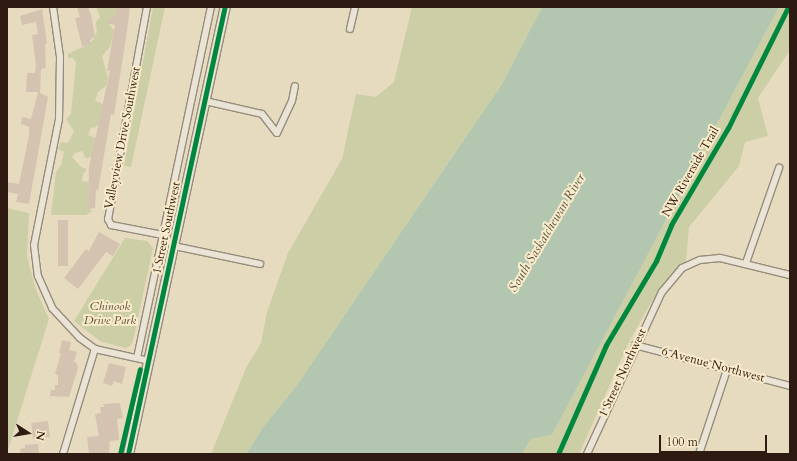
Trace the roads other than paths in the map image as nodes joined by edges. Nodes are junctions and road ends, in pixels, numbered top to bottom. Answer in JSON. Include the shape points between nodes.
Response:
{"nodes":[{"id":1,"x":53,"y":7,"type":"edge"},
{"id":2,"x":147,"y":7,"type":"edge"},
{"id":3,"x":211,"y":7,"type":"edge"},
{"id":4,"x":225,"y":7,"type":"edge"},
{"id":5,"x":355,"y":7,"type":"edge"},
{"id":6,"x":350,"y":29,"type":"dead end"},
{"id":7,"x":295,"y":86,"type":"dead end"},
{"id":8,"x":205,"y":102,"type":"junction"},
{"id":9,"x":779,"y":168,"type":"dead end"},
{"id":10,"x":163,"y":235,"type":"junction"},
{"id":11,"x":174,"y":246,"type":"junction"},
{"id":12,"x":746,"y":263,"type":"junction"},
{"id":13,"x":260,"y":264,"type":"dead end"},
{"id":14,"x":790,"y":275,"type":"edge"},
{"id":15,"x":635,"y":344,"type":"junction"},
{"id":16,"x":95,"y":349,"type":"junction"},
{"id":17,"x":136,"y":358,"type":"junction"},
{"id":18,"x":149,"y":361,"type":"junction"},
{"id":19,"x":728,"y":370,"type":"junction"},
{"id":20,"x":790,"y":386,"type":"edge"},
{"id":21,"x":63,"y":454,"type":"edge"},
{"id":22,"x":128,"y":454,"type":"edge"},
{"id":23,"x":586,"y":454,"type":"edge"},
{"id":24,"x":699,"y":454,"type":"edge"}],
"edges":[{"from":1,"to":16,"type":"street","via":[[60,57],[59,119],[34,245],[38,276],[52,308],[64,324]]},
{"from":2,"to":10,"type":"street","name":"Valleyview Drive Southwest","via":[[108,218],[111,225]]},
{"from":3,"to":10,"type":"street","name":"1 Street Southwest"},
{"from":4,"to":8,"type":"street","name":"1 Street Southwest"},
{"from":5,"to":6,"type":"street"},
{"from":7,"to":8,"type":"street","via":[[276,134],[262,114]]},
{"from":8,"to":11,"type":"street","name":"1 Street Southwest"},
{"from":9,"to":12,"type":"street"},
{"from":10,"to":11,"type":"street"},
{"from":10,"to":17,"type":"street","name":"1 Street Southwest"},
{"from":11,"to":13,"type":"street"},
{"from":11,"to":18,"type":"street","name":"1 Street Southwest"},
{"from":12,"to":14,"type":"street","name":"1 Street Northwest"},
{"from":12,"to":15,"type":"street","name":"1 Street Northwest","via":[[720,258],[700,260],[682,268],[662,292]]},
{"from":15,"to":19,"type":"street","name":"6 Avenue Northwest"},
{"from":15,"to":23,"type":"street","name":"1 Street Northwest"},
{"from":16,"to":17,"type":"street"},
{"from":16,"to":21,"type":"street"},
{"from":17,"to":18,"type":"street"},
{"from":18,"to":22,"type":"street","name":"1 Street Southwest"},
{"from":19,"to":20,"type":"street","name":"6 Avenue Northwest"},
{"from":19,"to":24,"type":"street"}]}
